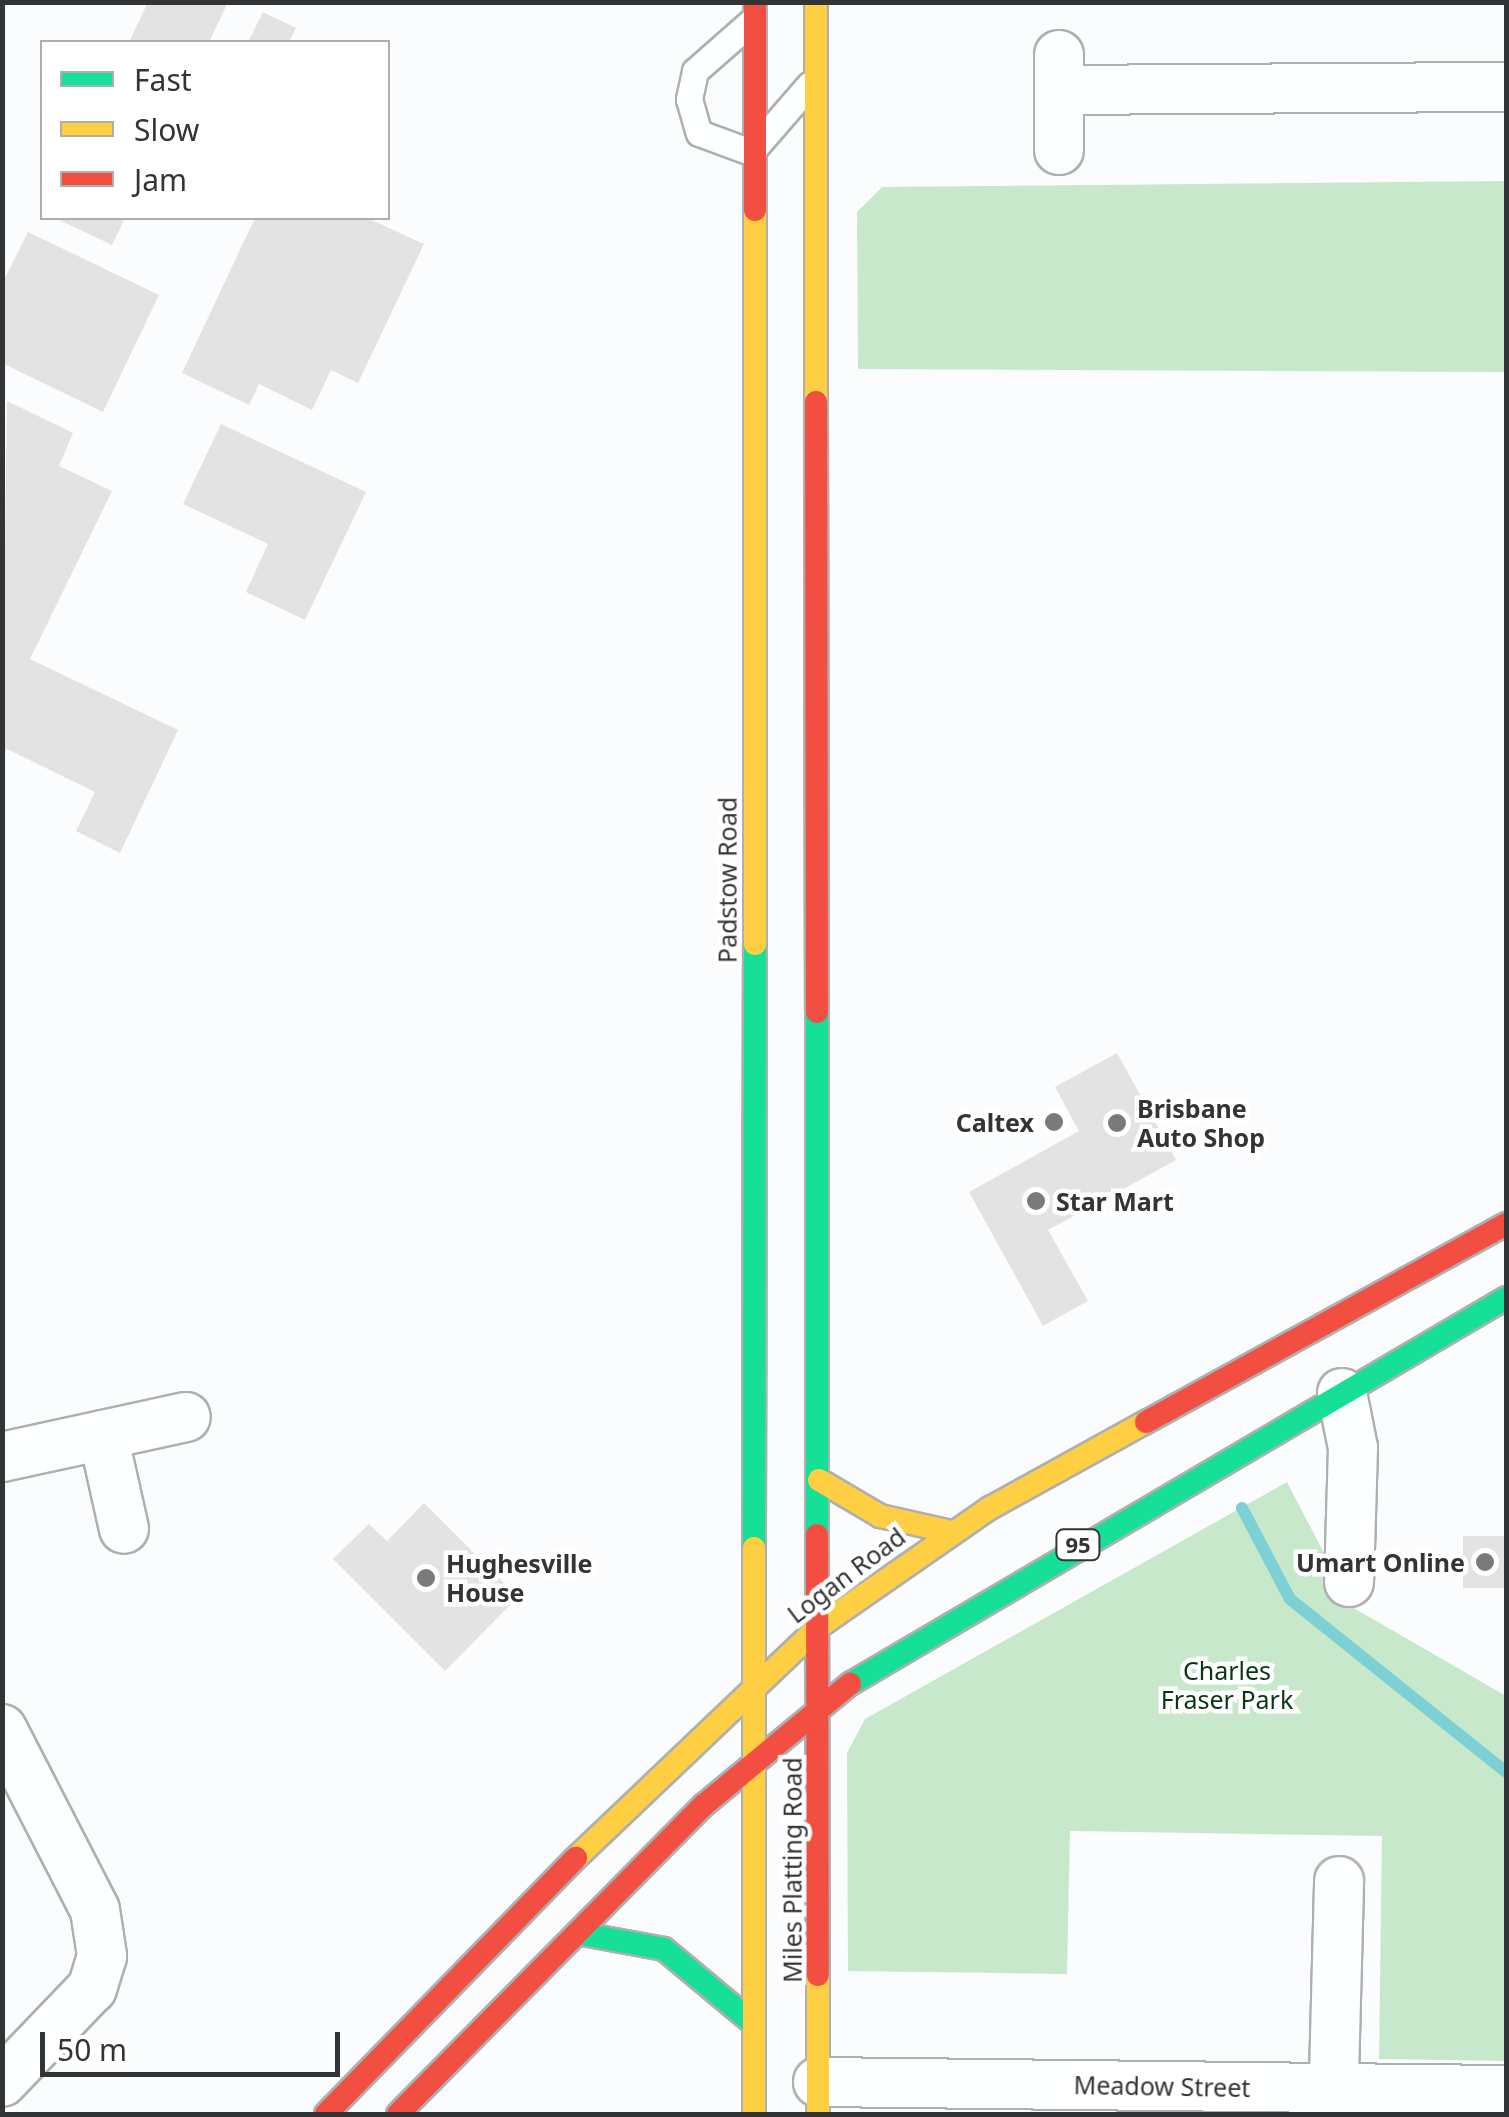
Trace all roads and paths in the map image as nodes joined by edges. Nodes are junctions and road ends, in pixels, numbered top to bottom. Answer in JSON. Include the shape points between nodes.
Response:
{"nodes":[{"id":1,"x":816,"y":2,"type":"edge"},
{"id":2,"x":754,"y":11,"type":"edge"},
{"id":3,"x":812,"y":81,"type":"junction"},
{"id":4,"x":1506,"y":87,"type":"edge"},
{"id":5,"x":1059,"y":150,"type":"dead end"},
{"id":6,"x":751,"y":152,"type":"junction"},
{"id":7,"x":1506,"y":1224,"type":"edge"},
{"id":8,"x":1506,"y":1298,"type":"edge"},
{"id":9,"x":1342,"y":1393,"type":"junction"},
{"id":10,"x":186,"y":1416,"type":"dead end"},
{"id":11,"x":103,"y":1435,"type":"junction"},
{"id":12,"x":2,"y":1457,"type":"edge"},
{"id":13,"x":819,"y":1480,"type":"junction"},
{"id":14,"x":124,"y":1529,"type":"dead end"},
{"id":15,"x":951,"y":1532,"type":"junction"},
{"id":16,"x":1349,"y":1582,"type":"dead end"},
{"id":17,"x":820,"y":1626,"type":"junction"},
{"id":18,"x":755,"y":1681,"type":"junction"},
{"id":19,"x":820,"y":1706,"type":"junction"},
{"id":20,"x":2,"y":1729,"type":"edge"},
{"id":21,"x":755,"y":1757,"type":"junction"},
{"id":22,"x":1339,"y":1881,"type":"dead end"},
{"id":23,"x":577,"y":1932,"type":"junction"},
{"id":24,"x":754,"y":2024,"type":"junction"},
{"id":25,"x":2,"y":2082,"type":"edge"},
{"id":26,"x":1506,"y":2090,"type":"edge"},
{"id":27,"x":818,"y":2098,"type":"edge"},
{"id":28,"x":1333,"y":2102,"type":"edge"},
{"id":29,"x":326,"y":2114,"type":"edge"},
{"id":30,"x":398,"y":2114,"type":"edge"},
{"id":31,"x":754,"y":2114,"type":"edge"}],
"edges":[{"from":1,"to":3,"type":"main road"},
{"from":2,"to":6,"type":"main road","name":"Padstow Road"},
{"from":2,"to":6,"type":"lane","via":[[706,56],[690,100],[700,133]]},
{"from":3,"to":6,"type":"lane"},
{"from":3,"to":13,"type":"main road"},
{"from":4,"to":5,"type":"street","via":[[1059,73]]},
{"from":6,"to":18,"type":"main road","name":"Padstow Road"},
{"from":7,"to":15,"type":"main road","name":"Logan Road"},
{"from":8,"to":9,"type":"main road","number":"95"},
{"from":9,"to":16,"type":"street","via":[[1352,1440]]},
{"from":9,"to":19,"type":"main road","number":"95","via":[[891,1655]]},
{"from":10,"to":11,"type":"street"},
{"from":11,"to":12,"type":"street"},
{"from":11,"to":14,"type":"street"},
{"from":13,"to":15,"type":"main road","via":[[880,1516]]},
{"from":13,"to":17,"type":"main road"},
{"from":15,"to":17,"type":"main road","name":"Logan Road"},
{"from":17,"to":18,"type":"main road","name":"Logan Road"},
{"from":17,"to":19,"type":"main road","name":"Miles Platting Road"},
{"from":18,"to":21,"type":"main road","name":"Padstow Road"},
{"from":18,"to":29,"type":"main road","name":"Logan Road"},
{"from":19,"to":21,"type":"main road","number":"95"},
{"from":19,"to":27,"type":"main road","name":"Miles Platting Road"},
{"from":20,"to":25,"type":"street","via":[[95,1910],[102,1956],[92,1988]]},
{"from":21,"to":23,"type":"main road","number":"95"},
{"from":21,"to":24,"type":"main road","name":"Miles Platting Road"},
{"from":22,"to":28,"type":"street"},
{"from":23,"to":24,"type":"main road","via":[[664,1949]]},
{"from":23,"to":30,"type":"main road","number":"95"},
{"from":24,"to":31,"type":"main road","name":"Miles Platting Road"},
{"from":26,"to":28,"type":"street","name":"Meadow Street"},
{"from":27,"to":28,"type":"street","name":"Meadow Street"}]}
